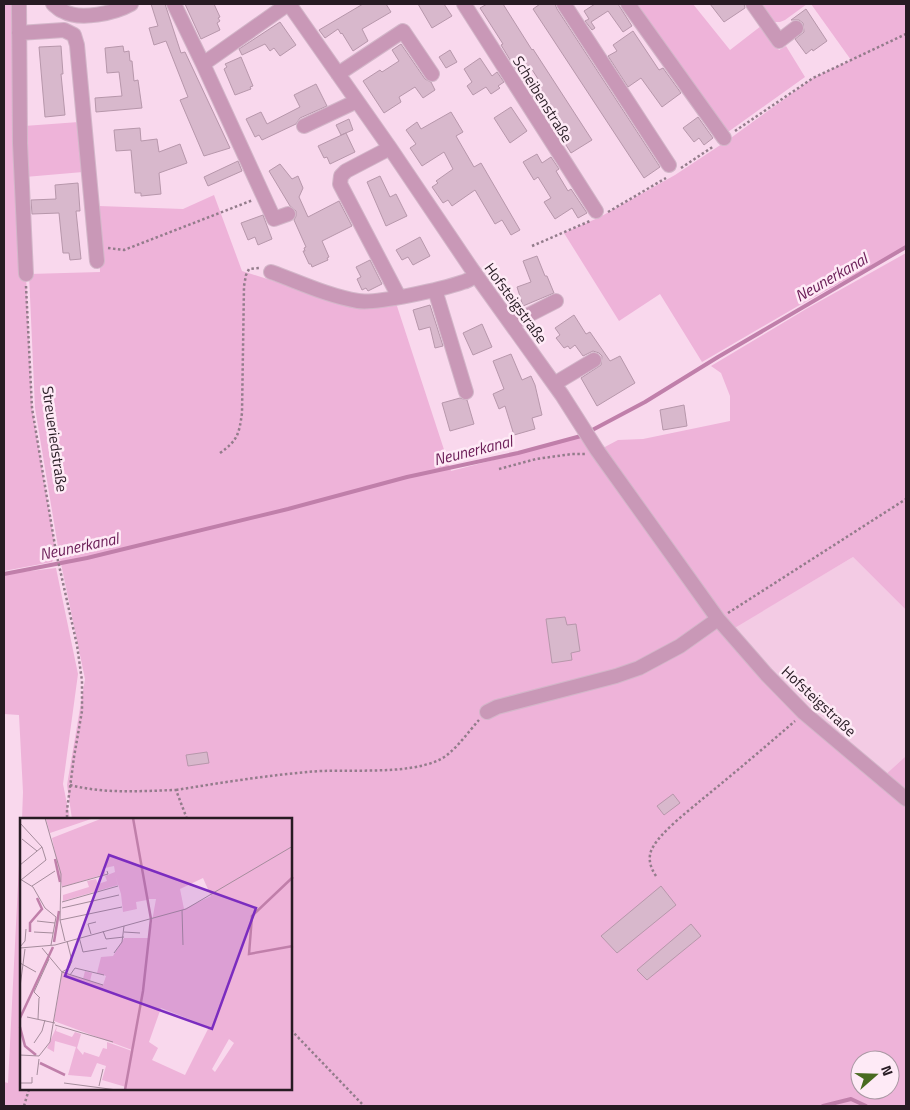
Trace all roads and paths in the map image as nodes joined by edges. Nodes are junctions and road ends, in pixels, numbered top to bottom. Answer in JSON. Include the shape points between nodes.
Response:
{"nodes":[{"id":1,"x":19,"y":4,"type":"edge"},
{"id":2,"x":54,"y":4,"type":"edge"},
{"id":3,"x":131,"y":4,"type":"edge"},
{"id":4,"x":174,"y":4,"type":"edge"},
{"id":5,"x":288,"y":4,"type":"edge"},
{"id":6,"x":464,"y":4,"type":"edge"},
{"id":7,"x":564,"y":4,"type":"edge"},
{"id":8,"x":628,"y":4,"type":"edge"},
{"id":9,"x":753,"y":4,"type":"edge"},
{"id":10,"x":796,"y":28,"type":"dead end"},
{"id":11,"x":19,"y":33,"type":"junction"},
{"id":12,"x":203,"y":64,"type":"junction"},
{"id":13,"x":338,"y":74,"type":"junction"},
{"id":14,"x":432,"y":74,"type":"dead end"},
{"id":15,"x":357,"y":102,"type":"junction"},
{"id":16,"x":304,"y":126,"type":"dead end"},
{"id":17,"x":724,"y":138,"type":"dead end"},
{"id":18,"x":390,"y":148,"type":"junction"},
{"id":19,"x":668,"y":165,"type":"dead end"},
{"id":20,"x":263,"y":196,"type":"junction"},
{"id":21,"x":596,"y":211,"type":"dead end"},
{"id":22,"x":288,"y":214,"type":"dead end"},
{"id":23,"x":95,"y":242,"type":"junction"},
{"id":24,"x":97,"y":261,"type":"dead end"},
{"id":25,"x":271,"y":272,"type":"joint"},
{"id":26,"x":26,"y":274,"type":"joint"},
{"id":27,"x":476,"y":275,"type":"junction"},
{"id":28,"x":435,"y":290,"type":"junction"},
{"id":29,"x":399,"y":296,"type":"junction"},
{"id":30,"x":556,"y":301,"type":"dead end"},
{"id":31,"x":512,"y":324,"type":"junction"},
{"id":32,"x":594,"y":360,"type":"dead end"},
{"id":33,"x":554,"y":384,"type":"junction"},
{"id":34,"x":466,"y":392,"type":"dead end"},
{"id":35,"x":595,"y":447,"type":"junction"},
{"id":36,"x":220,"y":453,"type":"dead end"},
{"id":37,"x":499,"y":469,"type":"dead end"},
{"id":38,"x":906,"y":499,"type":"edge"},
{"id":39,"x":718,"y":619,"type":"junction"},
{"id":40,"x":487,"y":712,"type":"joint"},
{"id":41,"x":804,"y":713,"type":"junction"},
{"id":42,"x":70,"y":785,"type":"junction"},
{"id":43,"x":176,"y":790,"type":"junction"},
{"id":44,"x":906,"y":799,"type":"edge"},
{"id":45,"x":68,"y":818,"type":"edge"},
{"id":46,"x":187,"y":818,"type":"edge"},
{"id":47,"x":656,"y":876,"type":"dead end"},
{"id":48,"x":292,"y":1031,"type":"edge"},
{"id":49,"x":29,"y":1090,"type":"edge"},
{"id":50,"x":24,"y":1106,"type":"edge"},
{"id":51,"x":364,"y":1106,"type":"edge"}],
"edges":[{"from":1,"to":11,"type":"street"},
{"from":2,"to":3,"type":"street","via":[[73,14],[94,15]]},
{"from":4,"to":12,"type":"street"},
{"from":5,"to":12,"type":"street","name":"Hofsteigstraße"},
{"from":5,"to":13,"type":"street","name":"Hofsteigstraße"},
{"from":6,"to":21,"type":"street","name":"Scheibenstraße"},
{"from":7,"to":19,"type":"street"},
{"from":8,"to":17,"type":"street"},
{"from":9,"to":10,"type":"street","via":[[779,41]]},
{"from":11,"to":23,"type":"street","via":[[64,30],[74,35]]},
{"from":11,"to":26,"type":"street"},
{"from":12,"to":20,"type":"street"},
{"from":13,"to":14,"type":"street","via":[[403,31]]},
{"from":13,"to":15,"type":"street","name":"Hofsteigstraße"},
{"from":15,"to":16,"type":"street"},
{"from":15,"to":18,"type":"street","name":"Hofsteigstraße"},
{"from":18,"to":27,"type":"street","name":"Hofsteigstraße"},
{"from":18,"to":29,"type":"street","via":[[346,171],[340,184]]},
{"from":20,"to":22,"type":"street","via":[[274,219]]},
{"from":20,"to":23,"type":"path","via":[[124,250],[103,248]]},
{"from":23,"to":24,"type":"street"},
{"from":25,"to":29,"type":"street","via":[[360,301]]},
{"from":25,"to":36,"type":"path","via":[[249,268],[246,275],[239,434],[233,444]]},
{"from":26,"to":42,"type":"path","name":"Streueriedstraße","via":[[32,408],[82,681],[82,711]]},
{"from":27,"to":28,"type":"street"},
{"from":27,"to":31,"type":"street","name":"Hofsteigstraße"},
{"from":28,"to":29,"type":"street"},
{"from":28,"to":34,"type":"street"},
{"from":30,"to":31,"type":"street"},
{"from":31,"to":33,"type":"street","name":"Hofsteigstraße"},
{"from":32,"to":33,"type":"street"},
{"from":33,"to":35,"type":"street","name":"Hofsteigstraße"},
{"from":35,"to":37,"type":"path","via":[[583,454],[536,459]]},
{"from":35,"to":39,"type":"street","name":"Hofsteigstraße"},
{"from":38,"to":39,"type":"path"},
{"from":39,"to":40,"type":"street","via":[[680,646],[639,668]]},
{"from":39,"to":41,"type":"street","name":"Hofsteigstraße"},
{"from":40,"to":43,"type":"path","via":[[440,759],[421,766],[309,772]]},
{"from":41,"to":44,"type":"street","name":"Hofsteigstraße"},
{"from":41,"to":47,"type":"path","via":[[661,837],[652,848],[650,857],[650,867]]},
{"from":42,"to":43,"type":"path","via":[[117,792]]},
{"from":42,"to":45,"type":"path","name":"Streueriedstraße"},
{"from":43,"to":46,"type":"path"},
{"from":48,"to":51,"type":"path"},
{"from":49,"to":50,"type":"path"}]}
